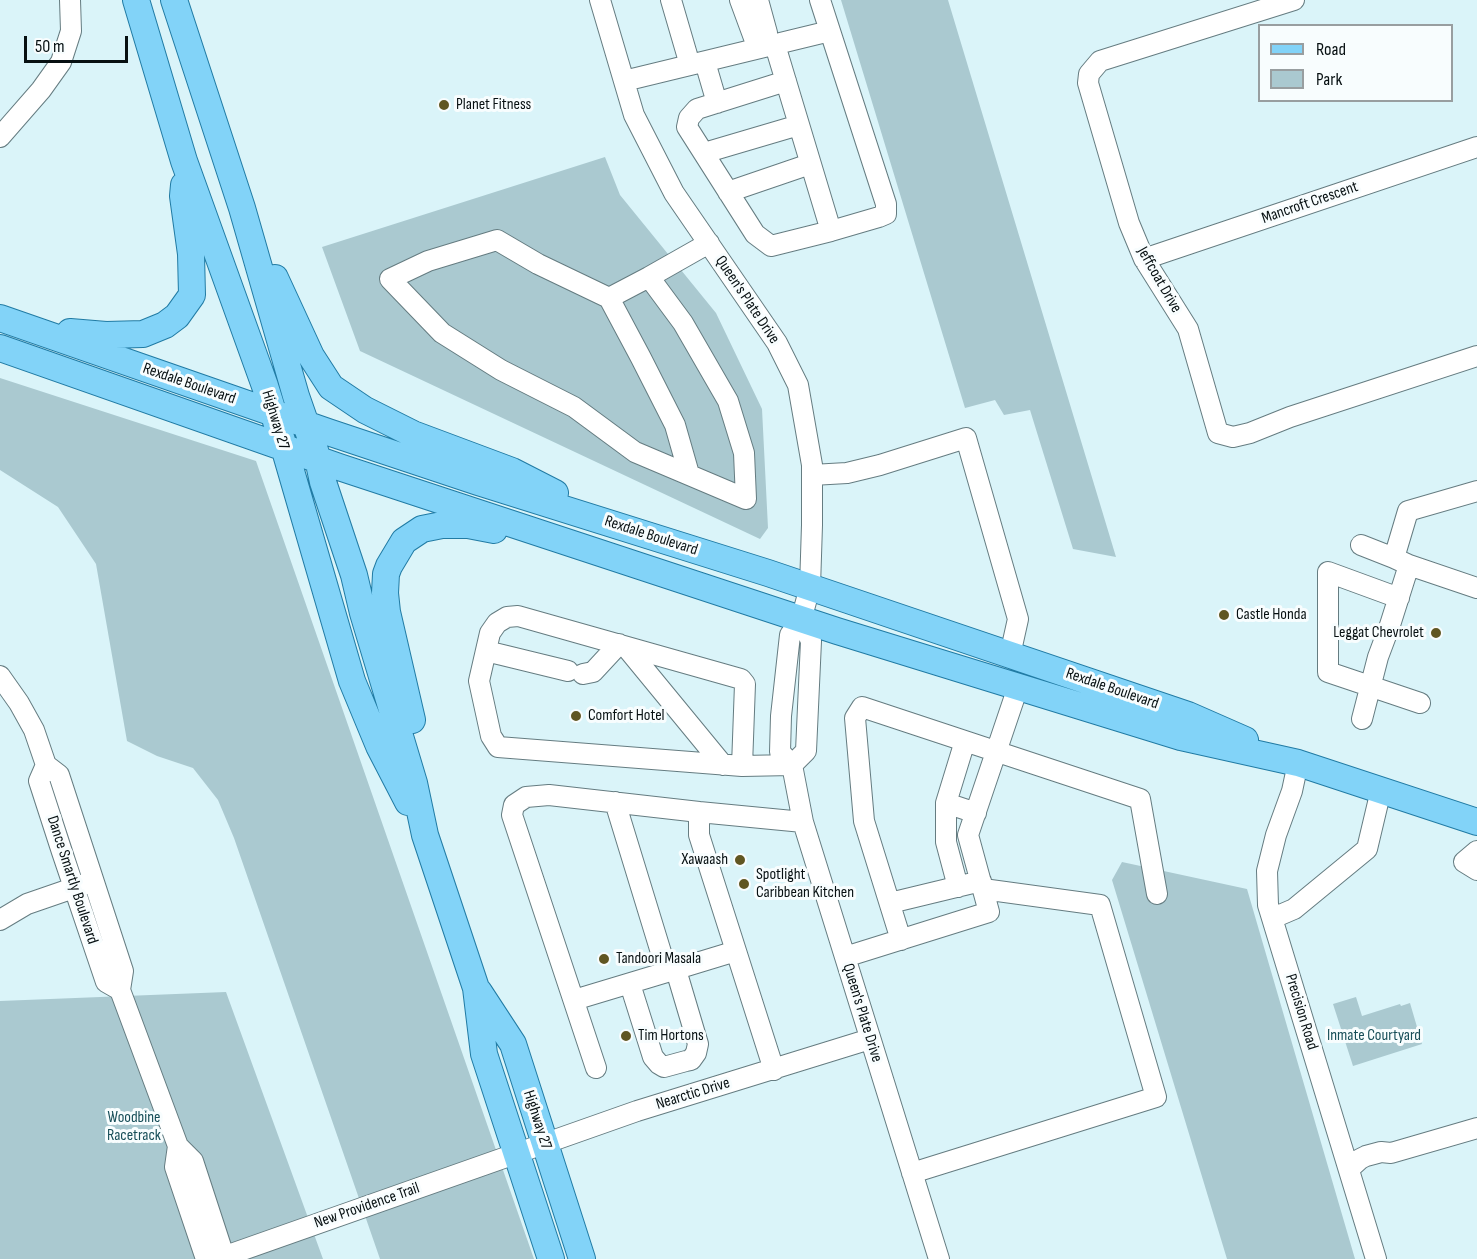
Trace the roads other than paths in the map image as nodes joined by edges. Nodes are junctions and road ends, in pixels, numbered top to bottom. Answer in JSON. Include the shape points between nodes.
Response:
{"nodes":[{"id":1,"x":70,"y":0,"type":"edge"},
{"id":2,"x":136,"y":0,"type":"edge"},
{"id":3,"x":174,"y":0,"type":"edge"},
{"id":4,"x":600,"y":0,"type":"edge"},
{"id":5,"x":671,"y":0,"type":"edge"},
{"id":6,"x":740,"y":0,"type":"edge"},
{"id":7,"x":751,"y":0,"type":"edge"},
{"id":8,"x":758,"y":0,"type":"edge"},
{"id":9,"x":820,"y":0,"type":"edge"},
{"id":10,"x":1293,"y":0,"type":"edge"},
{"id":11,"x":830,"y":31,"type":"junction"},
{"id":12,"x":768,"y":44,"type":"junction"},
{"id":13,"x":698,"y":63,"type":"junction"},
{"id":14,"x":624,"y":81,"type":"junction"},
{"id":15,"x":786,"y":81,"type":"junction"},
{"id":16,"x":717,"y":103,"type":"junction"},
{"id":17,"x":799,"y":124,"type":"junction"},
{"id":18,"x":0,"y":137,"type":"edge"},
{"id":19,"x":1477,"y":147,"type":"edge"},
{"id":20,"x":704,"y":153,"type":"junction"},
{"id":21,"x":184,"y":161,"type":"junction"},
{"id":22,"x":810,"y":164,"type":"junction"},
{"id":23,"x":728,"y":192,"type":"junction"},
{"id":24,"x":242,"y":208,"type":"junction"},
{"id":25,"x":831,"y":231,"type":"junction"},
{"id":26,"x":709,"y":243,"type":"junction"},
{"id":27,"x":1144,"y":259,"type":"junction"},
{"id":28,"x":649,"y":277,"type":"junction"},
{"id":29,"x":609,"y":298,"type":"junction"},
{"id":30,"x":0,"y":318,"type":"edge"},
{"id":31,"x":30,"y":329,"type":"junction"},
{"id":32,"x":0,"y":348,"type":"edge"},
{"id":33,"x":1477,"y":356,"type":"edge"},
{"id":34,"x":273,"y":412,"type":"junction"},
{"id":35,"x":306,"y":424,"type":"junction"},
{"id":36,"x":284,"y":447,"type":"junction"},
{"id":37,"x":318,"y":459,"type":"junction"},
{"id":38,"x":689,"y":474,"type":"junction"},
{"id":39,"x":812,"y":476,"type":"junction"},
{"id":40,"x":1477,"y":491,"type":"edge"},
{"id":41,"x":623,"y":526,"type":"junction"},
{"id":42,"x":542,"y":533,"type":"junction"},
{"id":43,"x":1360,"y":545,"type":"dead end"},
{"id":44,"x":1401,"y":561,"type":"junction"},
{"id":45,"x":810,"y":587,"type":"junction"},
{"id":46,"x":1477,"y":588,"type":"edge"},
{"id":47,"x":1399,"y":598,"type":"junction"},
{"id":48,"x":801,"y":620,"type":"junction"},
{"id":49,"x":622,"y":646,"type":"junction"},
{"id":50,"x":486,"y":651,"type":"junction"},
{"id":51,"x":1010,"y":655,"type":"junction"},
{"id":52,"x":0,"y":676,"type":"edge"},
{"id":53,"x":1370,"y":686,"type":"junction"},
{"id":54,"x":1018,"y":687,"type":"junction"},
{"id":55,"x":1420,"y":703,"type":"dead end"},
{"id":56,"x":1362,"y":718,"type":"dead end"},
{"id":57,"x":965,"y":741,"type":"junction"},
{"id":58,"x":996,"y":751,"type":"junction"},
{"id":59,"x":1298,"y":764,"type":"junction"},
{"id":60,"x":46,"y":765,"type":"junction"},
{"id":61,"x":733,"y":765,"type":"junction"},
{"id":62,"x":792,"y":765,"type":"junction"},
{"id":63,"x":414,"y":783,"type":"junction"},
{"id":64,"x":1381,"y":790,"type":"junction"},
{"id":65,"x":615,"y":802,"type":"junction"},
{"id":66,"x":946,"y":803,"type":"junction"},
{"id":67,"x":699,"y":812,"type":"junction"},
{"id":68,"x":976,"y":813,"type":"junction"},
{"id":69,"x":803,"y":822,"type":"junction"},
{"id":70,"x":1477,"y":822,"type":"edge"},
{"id":71,"x":425,"y":835,"type":"junction"},
{"id":72,"x":1477,"y":851,"type":"edge"},
{"id":73,"x":1477,"y":870,"type":"edge"},
{"id":74,"x":93,"y":881,"type":"junction"},
{"id":75,"x":982,"y":885,"type":"junction"},
{"id":76,"x":958,"y":887,"type":"junction"},
{"id":77,"x":74,"y":888,"type":"junction"},
{"id":78,"x":1157,"y":894,"type":"dead end"},
{"id":79,"x":890,"y":903,"type":"junction"},
{"id":80,"x":1273,"y":918,"type":"junction"},
{"id":81,"x":0,"y":920,"type":"edge"},
{"id":82,"x":901,"y":940,"type":"junction"},
{"id":83,"x":736,"y":951,"type":"junction"},
{"id":84,"x":845,"y":957,"type":"junction"},
{"id":85,"x":672,"y":971,"type":"junction"},
{"id":86,"x":630,"y":984,"type":"junction"},
{"id":87,"x":477,"y":988,"type":"junction"},
{"id":88,"x":120,"y":990,"type":"junction"},
{"id":89,"x":574,"y":1000,"type":"junction"},
{"id":90,"x":870,"y":1040,"type":"junction"},
{"id":91,"x":596,"y":1068,"type":"dead end"},
{"id":92,"x":774,"y":1070,"type":"junction"},
{"id":93,"x":1477,"y":1128,"type":"edge"},
{"id":94,"x":545,"y":1143,"type":"junction"},
{"id":95,"x":517,"y":1154,"type":"junction"},
{"id":96,"x":1349,"y":1169,"type":"junction"},
{"id":97,"x":912,"y":1173,"type":"junction"},
{"id":98,"x":218,"y":1258,"type":"edge"},
{"id":99,"x":551,"y":1259,"type":"edge"},
{"id":100,"x":582,"y":1259,"type":"edge"},
{"id":101,"x":939,"y":1259,"type":"edge"},
{"id":102,"x":1376,"y":1259,"type":"edge"}],
"edges":[{"from":1,"to":18,"type":"street","via":[[71,31],[61,62]]},
{"from":2,"to":21,"type":"main road","name":"Highway 27"},
{"from":3,"to":24,"type":"main road","name":"Highway 27"},
{"from":4,"to":14,"type":"street","name":"Queen's Plate Drive"},
{"from":5,"to":13,"type":"street"},
{"from":6,"to":12,"type":"street","via":[[754,38]]},
{"from":7,"to":12,"type":"street"},
{"from":8,"to":12,"type":"street"},
{"from":9,"to":11,"type":"street"},
{"from":10,"to":27,"type":"street","name":"Jeffcoat Drive","via":[[1100,61],[1089,74],[1088,83],[1129,223]]},
{"from":11,"to":12,"type":"street"},
{"from":11,"to":25,"type":"street","via":[[886,204],[886,214]]},
{"from":12,"to":13,"type":"street"},
{"from":12,"to":15,"type":"street"},
{"from":13,"to":14,"type":"street"},
{"from":13,"to":16,"type":"street"},
{"from":14,"to":26,"type":"street","name":"Queen's Plate Drive","via":[[634,115],[659,164]]},
{"from":15,"to":16,"type":"street"},
{"from":15,"to":17,"type":"street"},
{"from":16,"to":20,"type":"street","via":[[697,109],[688,118],[687,127]]},
{"from":17,"to":20,"type":"street"},
{"from":17,"to":22,"type":"street"},
{"from":19,"to":27,"type":"street","name":"Mancroft Crescent"},
{"from":20,"to":23,"type":"street"},
{"from":21,"to":31,"type":"main road","via":[[183,196],[192,295],[177,316],[143,334]]},
{"from":21,"to":34,"type":"main road","name":"Highway 27"},
{"from":22,"to":23,"type":"street"},
{"from":22,"to":25,"type":"street"},
{"from":23,"to":25,"type":"street","via":[[755,234],[771,246]]},
{"from":24,"to":35,"type":"main road","name":"Highway 27"},
{"from":24,"to":41,"type":"main road","via":[[311,356],[331,387],[365,410],[413,434],[512,471]]},
{"from":26,"to":28,"type":"street"},
{"from":26,"to":39,"type":"street","name":"Queen's Plate Drive","via":[[777,343],[798,385]]},
{"from":27,"to":33,"type":"street","name":"Jeffcoat Drive","via":[[1188,329],[1218,433],[1233,437],[1250,433]]},
{"from":28,"to":29,"type":"street"},
{"from":28,"to":38,"type":"street","via":[[683,323],[728,400],[744,453],[746,499]]},
{"from":29,"to":38,"type":"street","via":[[675,425]]},
{"from":29,"to":38,"type":"street","via":[[497,240],[428,261],[390,279],[442,333],[501,370],[574,407],[635,452]]},
{"from":30,"to":31,"type":"main road","name":"Rexdale Boulevard"},
{"from":31,"to":34,"type":"main road","name":"Rexdale Boulevard"},
{"from":32,"to":36,"type":"main road","name":"Rexdale Boulevard"},
{"from":34,"to":35,"type":"main road","name":"Rexdale Boulevard"},
{"from":34,"to":36,"type":"main road","name":"Highway 27"},
{"from":35,"to":37,"type":"main road","name":"Highway 27"},
{"from":35,"to":41,"type":"main road","name":"Rexdale Boulevard"},
{"from":36,"to":37,"type":"main road","name":"Rexdale Boulevard"},
{"from":36,"to":71,"type":"main road","name":"Highway 27","via":[[352,681],[379,746]]},
{"from":37,"to":42,"type":"main road","name":"Rexdale Boulevard"},
{"from":37,"to":63,"type":"main road","name":"Highway 27"},
{"from":39,"to":45,"type":"street","name":"Queen's Plate Drive"},
{"from":39,"to":51,"type":"street","via":[[868,468],[966,438],[1018,619]]},
{"from":40,"to":44,"type":"street","via":[[1407,511]]},
{"from":41,"to":45,"type":"main road","name":"Rexdale Boulevard"},
{"from":42,"to":48,"type":"main road","name":"Rexdale Boulevard"},
{"from":42,"to":63,"type":"main road","via":[[509,533],[468,525],[431,526],[404,541],[389,566],[387,612],[412,720]]},
{"from":43,"to":44,"type":"street"},
{"from":44,"to":46,"type":"street"},
{"from":44,"to":47,"type":"street"},
{"from":45,"to":48,"type":"street","name":"Queen's Plate Drive"},
{"from":45,"to":51,"type":"main road","name":"Rexdale Boulevard"},
{"from":47,"to":53,"type":"street"},
{"from":47,"to":53,"type":"street","via":[[1328,572],[1328,672]]},
{"from":48,"to":54,"type":"main road","name":"Rexdale Boulevard"},
{"from":48,"to":62,"type":"street","via":[[811,641],[806,751]]},
{"from":48,"to":62,"type":"street","name":"Queen's Plate Drive","via":[[790,635],[781,716],[780,752]]},
{"from":49,"to":50,"type":"street","via":[[593,672],[576,672]]},
{"from":49,"to":50,"type":"street","via":[[518,616],[497,623]]},
{"from":49,"to":61,"type":"street"},
{"from":49,"to":61,"type":"street","via":[[741,679],[745,684]]},
{"from":50,"to":61,"type":"street","via":[[479,681],[491,736],[498,747]]},
{"from":51,"to":59,"type":"main road","name":"Rexdale Boulevard","via":[[1188,715]]},
{"from":52,"to":60,"type":"street","name":"Dance Smartly Boulevard","via":[[34,730]]},
{"from":53,"to":55,"type":"street"},
{"from":53,"to":56,"type":"street"},
{"from":54,"to":58,"type":"street"},
{"from":54,"to":59,"type":"main road","name":"Rexdale Boulevard","via":[[1181,737]]},
{"from":57,"to":58,"type":"street"},
{"from":57,"to":66,"type":"street"},
{"from":57,"to":79,"type":"street","via":[[862,707],[855,718],[864,821]]},
{"from":58,"to":68,"type":"street"},
{"from":58,"to":78,"type":"street","via":[[1140,800]]},
{"from":59,"to":64,"type":"main road","name":"Rexdale Boulevard"},
{"from":59,"to":80,"type":"street","name":"Precision Road","via":[[1267,871],[1268,905]]},
{"from":60,"to":74,"type":"street","name":"Dance Smartly Boulevard","via":[[59,775]]},
{"from":60,"to":77,"type":"street","name":"Dance Smartly Boulevard","via":[[39,781]]},
{"from":61,"to":62,"type":"street"},
{"from":62,"to":69,"type":"street","name":"Queen's Plate Drive"},
{"from":63,"to":71,"type":"main road","name":"Highway 27"},
{"from":64,"to":70,"type":"main road","name":"Rexdale Boulevard"},
{"from":64,"to":80,"type":"street","via":[[1367,849],[1294,909]]},
{"from":65,"to":67,"type":"street"},
{"from":65,"to":85,"type":"street"},
{"from":65,"to":89,"type":"street","via":[[549,795],[526,797],[514,806],[512,815]]},
{"from":66,"to":68,"type":"street"},
{"from":66,"to":76,"type":"street","via":[[946,842]]},
{"from":67,"to":69,"type":"street"},
{"from":67,"to":83,"type":"street","via":[[699,835]]},
{"from":68,"to":75,"type":"street","via":[[968,835]]},
{"from":69,"to":84,"type":"street","name":"Queen's Plate Drive"},
{"from":71,"to":87,"type":"main road","name":"Highway 27"},
{"from":72,"to":73,"type":"street","via":[[1464,862]]},
{"from":74,"to":77,"type":"street"},
{"from":74,"to":88,"type":"street","name":"Dance Smartly Boulevard","via":[[123,971]]},
{"from":75,"to":76,"type":"street"},
{"from":75,"to":82,"type":"street","via":[[989,912]]},
{"from":75,"to":97,"type":"street","via":[[1100,905],[1156,1097]]},
{"from":76,"to":79,"type":"street"},
{"from":77,"to":81,"type":"street","via":[[27,904]]},
{"from":77,"to":88,"type":"street","name":"Dance Smartly Boulevard","via":[[106,982]]},
{"from":79,"to":82,"type":"street"},
{"from":80,"to":96,"type":"street","name":"Precision Road"},
{"from":82,"to":84,"type":"street"},
{"from":83,"to":85,"type":"street"},
{"from":83,"to":92,"type":"street"},
{"from":84,"to":90,"type":"street","name":"Queen's Plate Drive"},
{"from":85,"to":86,"type":"street"},
{"from":85,"to":86,"type":"street","via":[[698,1044],[691,1060],[664,1067],[653,1058]]},
{"from":86,"to":89,"type":"street"},
{"from":87,"to":94,"type":"main road","name":"Highway 27","via":[[513,1044]]},
{"from":87,"to":95,"type":"main road","name":"Highway 27","via":[[484,1054]]},
{"from":88,"to":98,"type":"street","name":"Dance Smartly Boulevard","via":[[178,1146],[192,1161]]},
{"from":89,"to":91,"type":"street"},
{"from":90,"to":92,"type":"street","name":"Nearctic Drive"},
{"from":90,"to":97,"type":"street","name":"Queen's Plate Drive"},
{"from":92,"to":94,"type":"street","name":"Nearctic Drive"},
{"from":93,"to":96,"type":"street","via":[[1391,1153],[1384,1161],[1363,1168]]},
{"from":94,"to":95,"type":"street","name":"Nearctic Drive"},
{"from":94,"to":100,"type":"main road","name":"Highway 27"},
{"from":95,"to":98,"type":"street","name":"New Providence Trail"},
{"from":95,"to":99,"type":"main road","name":"Highway 27"},
{"from":96,"to":102,"type":"street","name":"Precision Road"},
{"from":97,"to":101,"type":"street","name":"Queen's Plate Drive"}]}
